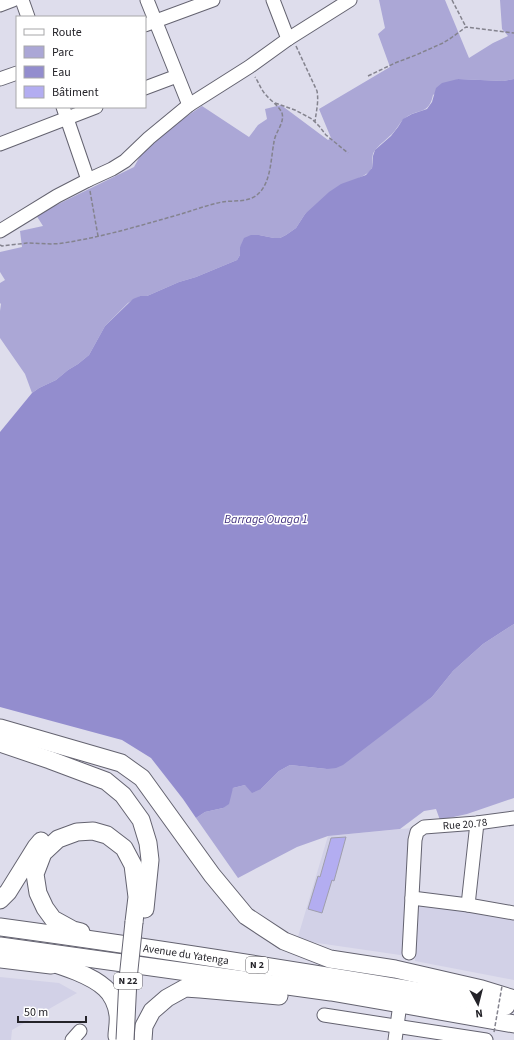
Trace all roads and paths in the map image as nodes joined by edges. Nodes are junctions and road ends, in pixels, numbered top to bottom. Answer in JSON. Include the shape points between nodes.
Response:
{"nodes":[{"id":1,"x":13,"y":0,"type":"edge"},
{"id":2,"x":22,"y":0,"type":"edge"},
{"id":3,"x":147,"y":0,"type":"edge"},
{"id":4,"x":213,"y":0,"type":"edge"},
{"id":5,"x":273,"y":0,"type":"edge"},
{"id":6,"x":350,"y":0,"type":"edge"},
{"id":7,"x":452,"y":0,"type":"edge"},
{"id":8,"x":0,"y":5,"type":"edge"},
{"id":9,"x":28,"y":16,"type":"edge"},
{"id":10,"x":150,"y":23,"type":"edge"},
{"id":11,"x":466,"y":27,"type":"junction"},
{"id":12,"x":513,"y":33,"type":"edge"},
{"id":13,"x":514,"y":36,"type":"edge"},
{"id":14,"x":288,"y":39,"type":"junction"},
{"id":15,"x":249,"y":67,"type":"junction"},
{"id":16,"x":16,"y":73,"type":"edge"},
{"id":17,"x":177,"y":76,"type":"junction"},
{"id":18,"x":368,"y":76,"type":"dead end"},
{"id":19,"x":0,"y":79,"type":"edge"},
{"id":20,"x":146,"y":88,"type":"edge"},
{"id":21,"x":274,"y":102,"type":"junction"},
{"id":22,"x":189,"y":105,"type":"junction"},
{"id":23,"x":90,"y":108,"type":"edge"},
{"id":24,"x":65,"y":112,"type":"edge"},
{"id":25,"x":315,"y":122,"type":"junction"},
{"id":26,"x":0,"y":144,"type":"edge"},
{"id":27,"x":348,"y":153,"type":"dead end"},
{"id":28,"x":88,"y":180,"type":"junction"},
{"id":29,"x":0,"y":231,"type":"edge"},
{"id":30,"x":98,"y":236,"type":"junction"},
{"id":31,"x":0,"y":245,"type":"edge"},
{"id":32,"x":0,"y":728,"type":"edge"},
{"id":33,"x":0,"y":742,"type":"edge"},
{"id":34,"x":514,"y":818,"type":"edge"},
{"id":35,"x":477,"y":823,"type":"junction"},
{"id":36,"x":147,"y":890,"type":"junction"},
{"id":37,"x":412,"y":898,"type":"junction"},
{"id":38,"x":0,"y":900,"type":"edge"},
{"id":39,"x":468,"y":905,"type":"junction"},
{"id":40,"x":514,"y":913,"type":"edge"},
{"id":41,"x":139,"y":923,"type":"junction"},
{"id":42,"x":0,"y":927,"type":"edge"},
{"id":43,"x":120,"y":944,"type":"junction"},
{"id":44,"x":0,"y":946,"type":"edge"},
{"id":45,"x":409,"y":953,"type":"dead end"},
{"id":46,"x":0,"y":959,"type":"edge"},
{"id":47,"x":62,"y":966,"type":"junction"},
{"id":48,"x":502,"y":986,"type":"dead end"},
{"id":49,"x":331,"y":992,"type":"junction"},
{"id":50,"x":514,"y":999,"type":"edge"},
{"id":51,"x":400,"y":1004,"type":"junction"},
{"id":52,"x":514,"y":1008,"type":"edge"},
{"id":53,"x":324,"y":1015,"type":"dead end"},
{"id":54,"x":514,"y":1024,"type":"edge"},
{"id":55,"x":397,"y":1026,"type":"junction"},
{"id":56,"x":490,"y":1036,"type":"edge"},
{"id":57,"x":117,"y":1040,"type":"edge"},
{"id":58,"x":125,"y":1040,"type":"edge"},
{"id":59,"x":133,"y":1040,"type":"edge"},
{"id":60,"x":143,"y":1040,"type":"edge"},
{"id":61,"x":395,"y":1040,"type":"edge"}],
"edges":[{"from":1,"to":8,"type":"street"},
{"from":2,"to":9,"type":"street"},
{"from":3,"to":10,"type":"street"},
{"from":4,"to":10,"type":"street"},
{"from":5,"to":14,"type":"street"},
{"from":6,"to":14,"type":"street"},
{"from":7,"to":11,"type":"path"},
{"from":10,"to":17,"type":"street"},
{"from":11,"to":12,"type":"path"},
{"from":11,"to":18,"type":"path","via":[[443,43]]},
{"from":12,"to":13,"type":"path"},
{"from":14,"to":15,"type":"street"},
{"from":14,"to":25,"type":"path","via":[[293,40],[317,91]]},
{"from":15,"to":21,"type":"path","via":[[260,88]]},
{"from":15,"to":22,"type":"street"},
{"from":16,"to":19,"type":"street"},
{"from":17,"to":20,"type":"street"},
{"from":17,"to":22,"type":"street"},
{"from":21,"to":25,"type":"path","via":[[295,110]]},
{"from":21,"to":30,"type":"path","via":[[283,114],[282,120],[274,139],[265,186],[255,197],[249,200],[222,202]]},
{"from":22,"to":28,"type":"street","via":[[125,161]]},
{"from":23,"to":24,"type":"street"},
{"from":24,"to":26,"type":"street"},
{"from":24,"to":28,"type":"street"},
{"from":25,"to":27,"type":"path"},
{"from":28,"to":29,"type":"street"},
{"from":28,"to":30,"type":"path"},
{"from":30,"to":31,"type":"path","via":[[55,244]]},
{"from":32,"to":50,"type":"main road","via":[[121,763],[142,778],[212,875],[246,916],[284,941],[330,959],[395,969]]},
{"from":33,"to":36,"type":"main road","via":[[106,781],[123,795],[141,820],[148,844],[150,860]]},
{"from":34,"to":35,"type":"street","name":"Rue 20.78"},
{"from":35,"to":37,"type":"street","name":"Rue 20.78","via":[[424,827],[417,832]]},
{"from":35,"to":39,"type":"street"},
{"from":36,"to":38,"type":"main road","via":[[143,863],[136,845],[115,826],[97,821],[78,821],[53,828],[36,847],[8,892]]},
{"from":36,"to":41,"type":"main road"},
{"from":37,"to":39,"type":"street"},
{"from":37,"to":45,"type":"street"},
{"from":39,"to":40,"type":"street"},
{"from":41,"to":43,"type":"main road","via":[[134,865],[124,848],[108,835],[93,831],[77,832],[58,839],[43,853],[35,874],[38,894],[53,919],[73,930]]},
{"from":41,"to":58,"type":"main road","number":"N 22","bridge":true,"via":[[128,979]]},
{"from":41,"to":59,"type":"main road","number":"N 22"},
{"from":42,"to":43,"type":"main road","name":"Avenue du Yatenga","number":"N 2"},
{"from":43,"to":52,"type":"main road","name":"Avenue du Yatenga","number":"N 2","via":[[336,977]]},
{"from":44,"to":47,"type":"main road"},
{"from":44,"to":49,"type":"main road","name":"Avenue du Yatenga","number":"N 2"},
{"from":46,"to":47,"type":"main road"},
{"from":47,"to":57,"type":"main road","via":[[100,984],[114,999],[118,1015]]},
{"from":48,"to":56,"type":"path","bridge":true},
{"from":49,"to":51,"type":"main road","name":"Avenue du Yatenga","number":"N 2"},
{"from":49,"to":60,"type":"main road","via":[[291,997],[185,988],[152,1011],[144,1026]]},
{"from":51,"to":54,"type":"main road","name":"Avenue du Yatenga","number":"N 2"},
{"from":51,"to":55,"type":"street"},
{"from":53,"to":55,"type":"street"},
{"from":55,"to":56,"type":"street"},
{"from":55,"to":61,"type":"street"}]}
